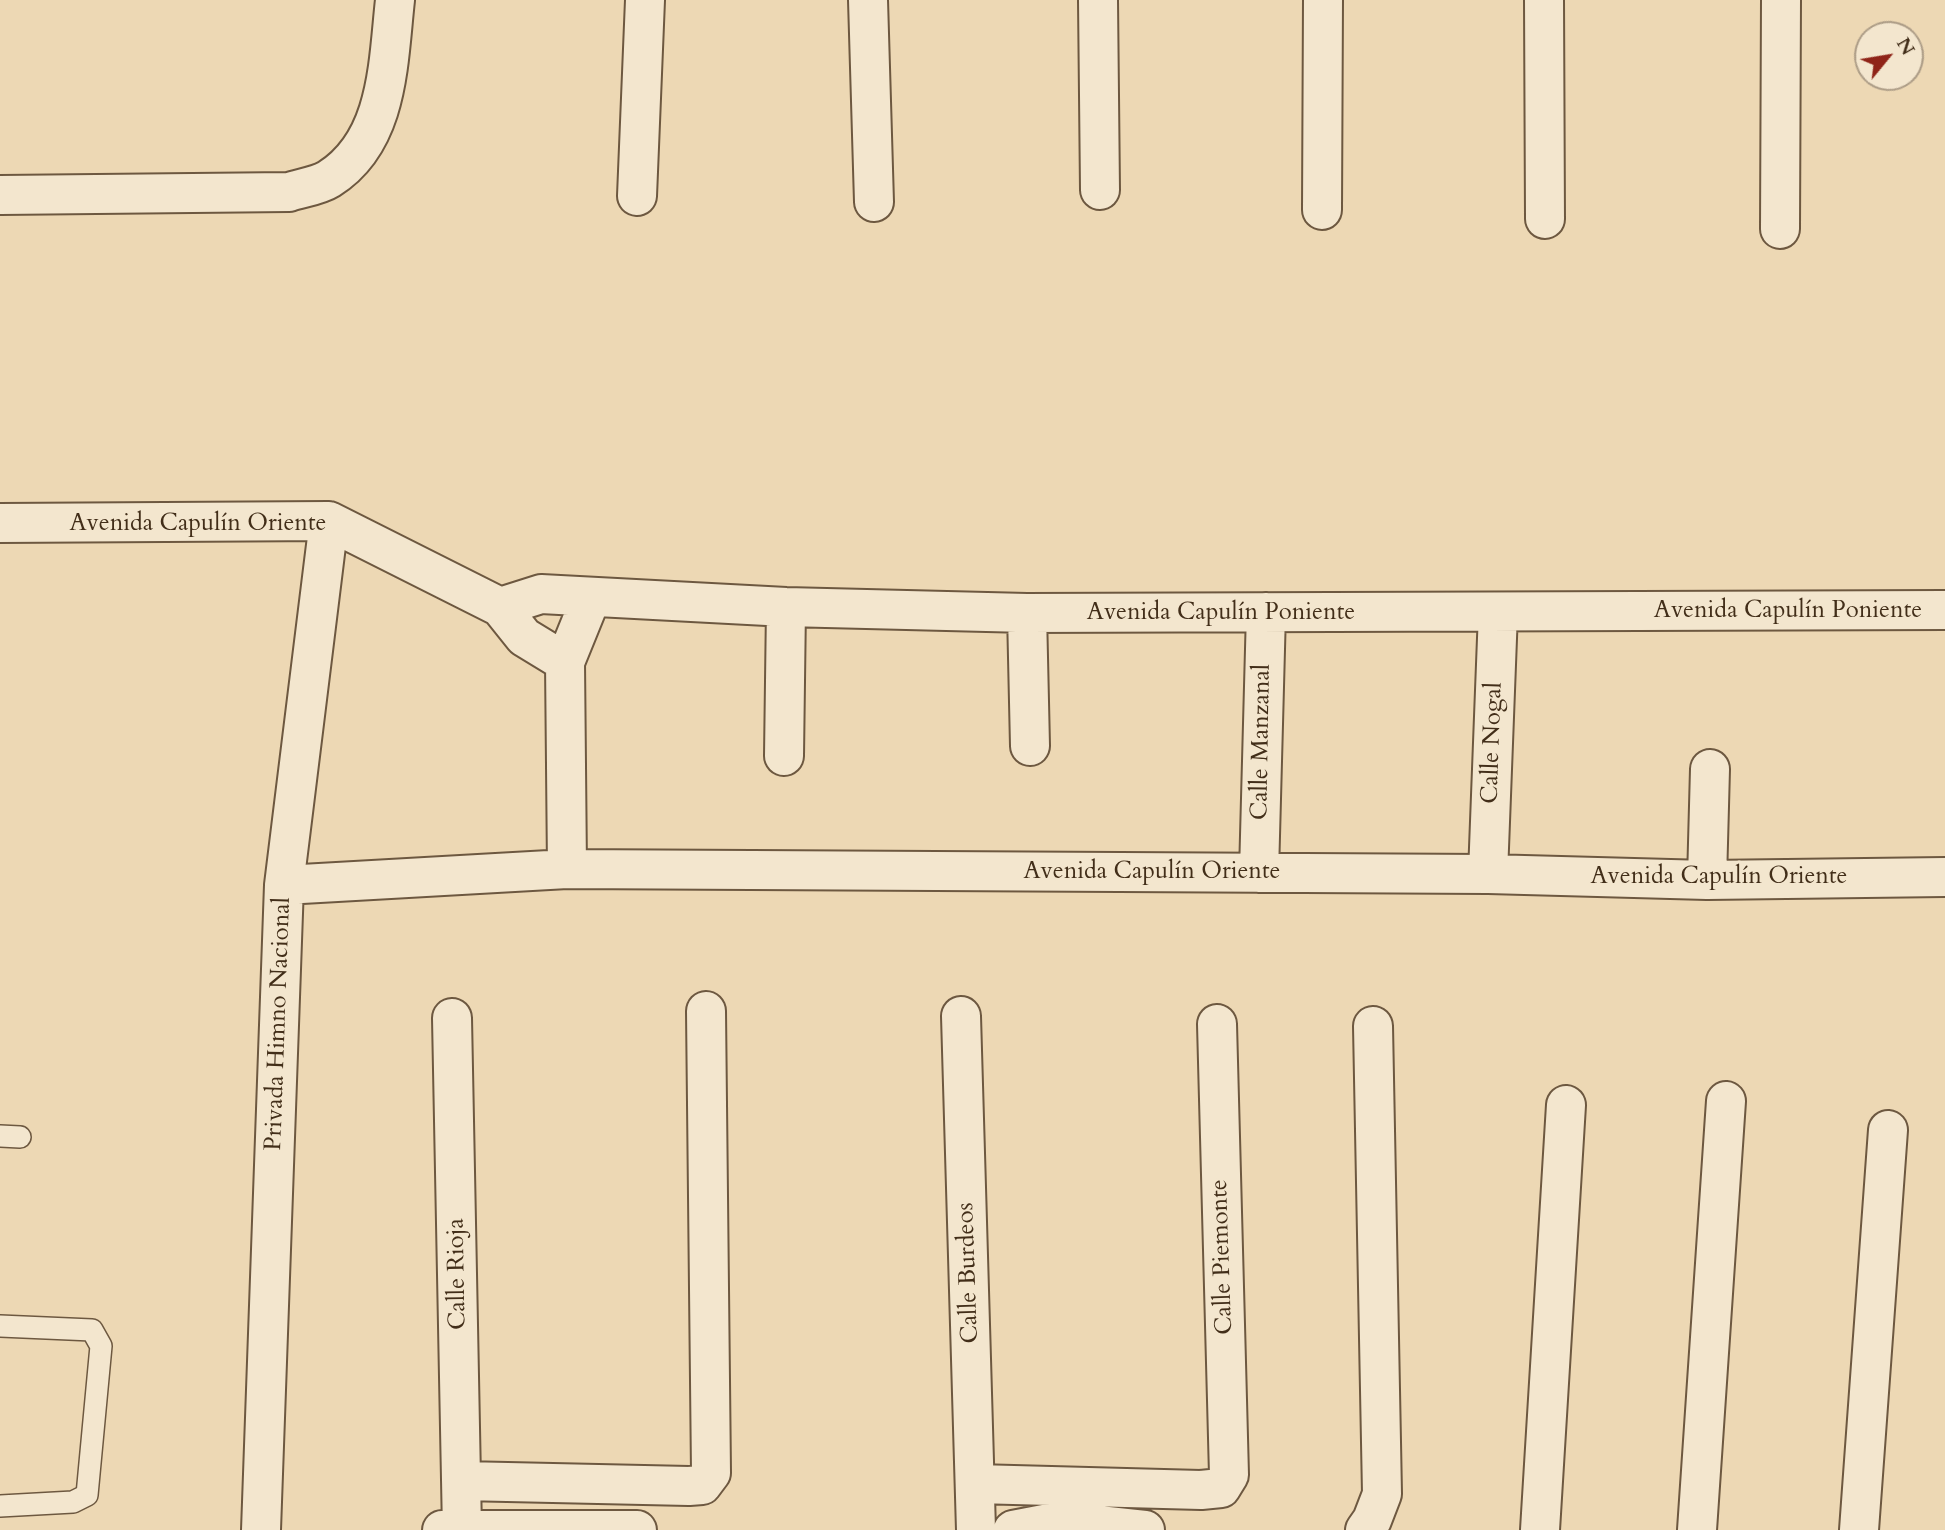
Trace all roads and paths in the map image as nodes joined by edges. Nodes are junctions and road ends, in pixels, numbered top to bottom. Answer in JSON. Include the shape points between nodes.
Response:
{"nodes":[{"id":1,"x":395,"y":0,"type":"edge"},
{"id":2,"x":645,"y":0,"type":"edge"},
{"id":3,"x":868,"y":0,"type":"edge"},
{"id":4,"x":1098,"y":0,"type":"edge"},
{"id":5,"x":1323,"y":0,"type":"edge"},
{"id":6,"x":1544,"y":0,"type":"edge"},
{"id":7,"x":1781,"y":0,"type":"edge"},
{"id":8,"x":1100,"y":190,"type":"dead end"},
{"id":9,"x":0,"y":195,"type":"edge"},
{"id":10,"x":637,"y":196,"type":"dead end"},
{"id":11,"x":874,"y":202,"type":"dead end"},
{"id":12,"x":1322,"y":210,"type":"dead end"},
{"id":13,"x":1545,"y":219,"type":"dead end"},
{"id":14,"x":1780,"y":229,"type":"dead end"},
{"id":15,"x":329,"y":521,"type":"junction"},
{"id":16,"x":0,"y":523,"type":"edge"},
{"id":17,"x":591,"y":597,"type":"junction"},
{"id":18,"x":500,"y":607,"type":"junction"},
{"id":19,"x":786,"y":607,"type":"junction"},
{"id":20,"x":1945,"y":610,"type":"edge"},
{"id":21,"x":1266,"y":612,"type":"junction"},
{"id":22,"x":1497,"y":612,"type":"junction"},
{"id":23,"x":1027,"y":613,"type":"junction"},
{"id":24,"x":565,"y":662,"type":"junction"},
{"id":25,"x":1030,"y":746,"type":"dead end"},
{"id":26,"x":785,"y":756,"type":"dead end"},
{"id":27,"x":1710,"y":769,"type":"dead end"},
{"id":28,"x":567,"y":869,"type":"junction"},
{"id":29,"x":1259,"y":873,"type":"junction"},
{"id":30,"x":1488,"y":874,"type":"junction"},
{"id":31,"x":1945,"y":877,"type":"edge"},
{"id":32,"x":1707,"y":880,"type":"junction"},
{"id":33,"x":284,"y":885,"type":"junction"},
{"id":34,"x":706,"y":1011,"type":"dead end"},
{"id":35,"x":961,"y":1016,"type":"dead end"},
{"id":36,"x":452,"y":1017,"type":"dead end"},
{"id":37,"x":1217,"y":1024,"type":"dead end"},
{"id":38,"x":1373,"y":1026,"type":"dead end"},
{"id":39,"x":1726,"y":1101,"type":"dead end"},
{"id":40,"x":1566,"y":1105,"type":"dead end"},
{"id":41,"x":1888,"y":1130,"type":"dead end"},
{"id":42,"x":0,"y":1326,"type":"edge"},
{"id":43,"x":462,"y":1481,"type":"junction"},
{"id":44,"x":976,"y":1485,"type":"junction"},
{"id":45,"x":0,"y":1506,"type":"edge"},
{"id":46,"x":261,"y":1530,"type":"edge"},
{"id":47,"x":455,"y":1530,"type":"edge"},
{"id":48,"x":637,"y":1530,"type":"edge"},
{"id":49,"x":976,"y":1530,"type":"edge"},
{"id":50,"x":1013,"y":1530,"type":"edge"},
{"id":51,"x":1146,"y":1530,"type":"edge"},
{"id":52,"x":1364,"y":1530,"type":"edge"},
{"id":53,"x":1540,"y":1530,"type":"edge"},
{"id":54,"x":1698,"y":1530,"type":"edge"},
{"id":55,"x":1859,"y":1530,"type":"edge"}],
"edges":[{"from":1,"to":9,"type":"street","via":[[378,118],[360,154],[328,180],[289,192]]},
{"from":2,"to":10,"type":"street"},
{"from":3,"to":11,"type":"street"},
{"from":4,"to":8,"type":"street"},
{"from":5,"to":12,"type":"street"},
{"from":6,"to":13,"type":"street"},
{"from":7,"to":14,"type":"street"},
{"from":15,"to":16,"type":"street","name":"Avenida Capulín Oriente"},
{"from":15,"to":18,"type":"street","name":"Avenida Capulín Oriente"},
{"from":15,"to":33,"type":"street","name":"Privada Himno Nacional"},
{"from":17,"to":18,"type":"street","name":"Avenida Capulín Poniente","via":[[541,594]]},
{"from":17,"to":19,"type":"street","name":"Avenida Capulín Poniente"},
{"from":17,"to":24,"type":"street"},
{"from":18,"to":24,"type":"street","name":"Avenida Capulín Oriente","via":[[524,637]]},
{"from":19,"to":23,"type":"street","name":"Avenida Capulín Poniente"},
{"from":19,"to":26,"type":"street"},
{"from":20,"to":22,"type":"street","name":"Avenida Capulín Poniente"},
{"from":21,"to":22,"type":"street","name":"Avenida Capulín Poniente"},
{"from":21,"to":23,"type":"street","name":"Avenida Capulín Poniente"},
{"from":21,"to":29,"type":"street","name":"Calle Manzanal"},
{"from":22,"to":30,"type":"street","name":"Calle Nogal"},
{"from":23,"to":25,"type":"street"},
{"from":24,"to":28,"type":"street"},
{"from":27,"to":32,"type":"street"},
{"from":28,"to":29,"type":"street","name":"Avenida Capulín Oriente"},
{"from":28,"to":33,"type":"street","name":"Avenida Capulín Oriente"},
{"from":29,"to":30,"type":"street","name":"Avenida Capulín Oriente"},
{"from":30,"to":32,"type":"street","name":"Avenida Capulín Oriente"},
{"from":31,"to":32,"type":"street","name":"Avenida Capulín Oriente"},
{"from":33,"to":46,"type":"street","name":"Privada Himno Nacional"},
{"from":34,"to":43,"type":"street","via":[[711,1473],[702,1485]]},
{"from":35,"to":44,"type":"street","name":"Calle Burdeos"},
{"from":36,"to":43,"type":"street","name":"Calle Rioja"},
{"from":37,"to":44,"type":"street","name":"Calle Piemonte","via":[[1229,1475],[1221,1489]]},
{"from":38,"to":52,"type":"street","via":[[1382,1494]]},
{"from":39,"to":54,"type":"street"},
{"from":40,"to":53,"type":"street"},
{"from":41,"to":55,"type":"street"},
{"from":42,"to":45,"type":"lane","via":[[92,1330],[101,1346],[88,1495],[73,1502]]},
{"from":43,"to":47,"type":"street","name":"Calle Rioja"},
{"from":44,"to":49,"type":"street","name":"Calle Burdeos"},
{"from":47,"to":48,"type":"street"},
{"from":50,"to":51,"type":"street","via":[[1060,1521]]}]}
